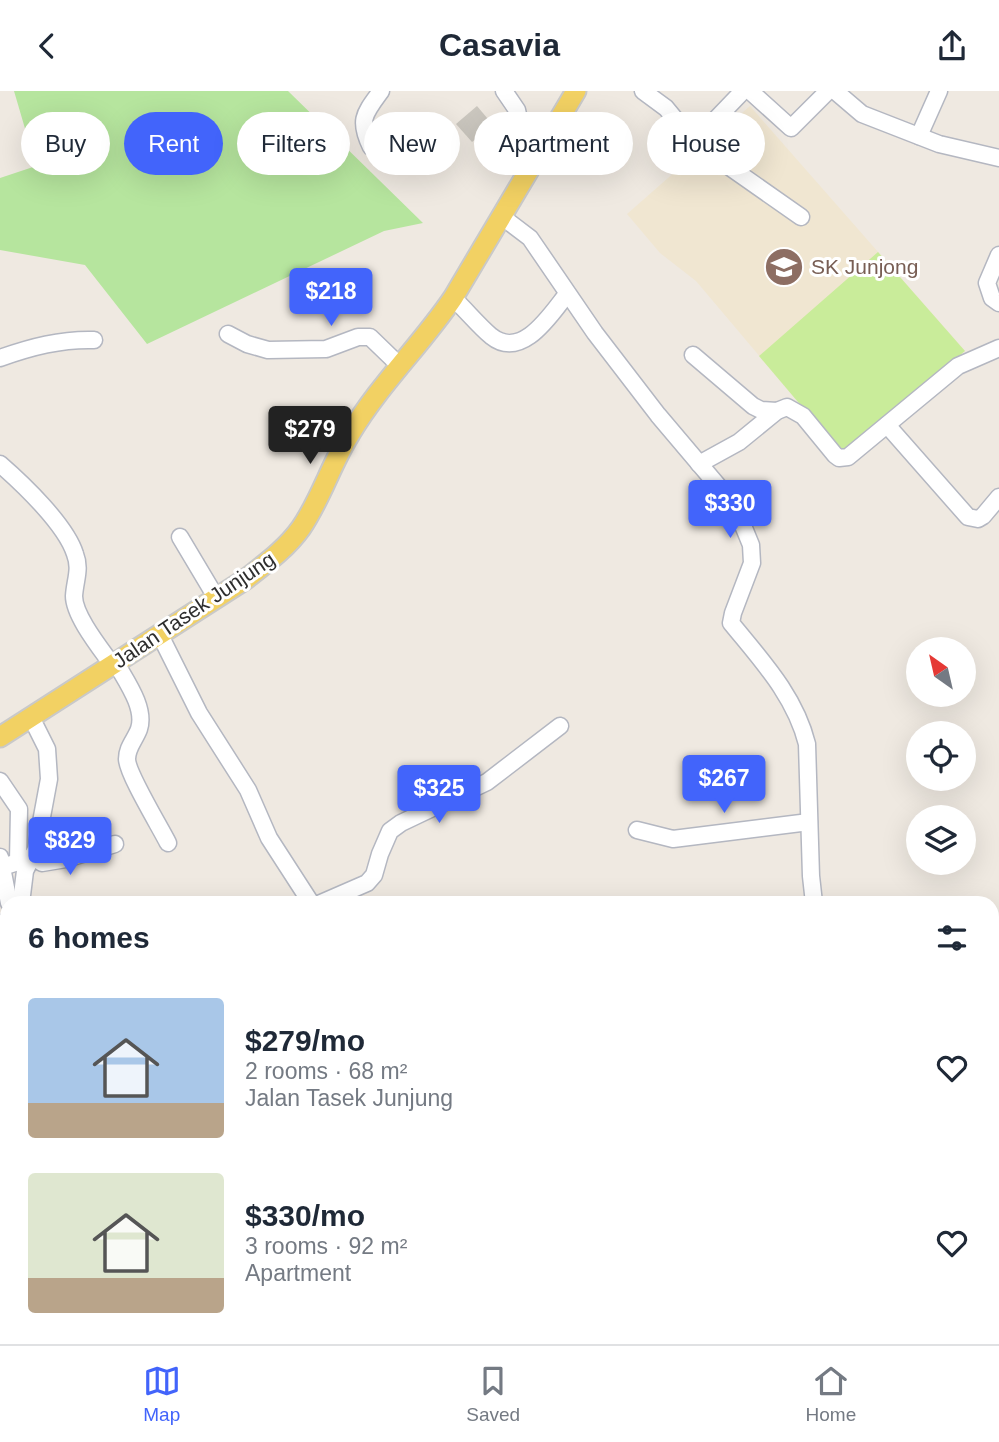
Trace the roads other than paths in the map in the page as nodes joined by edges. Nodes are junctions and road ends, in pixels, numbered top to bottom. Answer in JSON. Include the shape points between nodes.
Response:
{"nodes":[{"id":1,"x":381,"y":91,"type":"edge"},
{"id":2,"x":504,"y":91,"type":"edge"},
{"id":3,"x":576,"y":91,"type":"edge"},
{"id":4,"x":743,"y":91,"type":"edge"},
{"id":5,"x":750,"y":91,"type":"edge"},
{"id":6,"x":828,"y":91,"type":"edge"},
{"id":7,"x":835,"y":91,"type":"edge"},
{"id":8,"x":939,"y":91,"type":"edge"},
{"id":9,"x":653,"y":94,"type":"edge"},
{"id":10,"x":366,"y":112,"type":"edge"},
{"id":11,"x":517,"y":112,"type":"edge"},
{"id":12,"x":563,"y":112,"type":"edge"},
{"id":13,"x":670,"y":112,"type":"edge"},
{"id":14,"x":723,"y":112,"type":"edge"},
{"id":15,"x":919,"y":136,"type":"junction"},
{"id":16,"x":999,"y":158,"type":"edge"},
{"id":17,"x":524,"y":175,"type":"edge"},
{"id":18,"x":741,"y":175,"type":"edge"},
{"id":19,"x":501,"y":216,"type":"junction"},
{"id":20,"x":801,"y":217,"type":"dead end"},
{"id":21,"x":999,"y":255,"type":"edge"},
{"id":22,"x":567,"y":294,"type":"junction"},
{"id":23,"x":453,"y":298,"type":"junction"},
{"id":24,"x":999,"y":303,"type":"edge"},
{"id":25,"x":228,"y":334,"type":"dead end"},
{"id":26,"x":94,"y":340,"type":"dead end"},
{"id":27,"x":999,"y":348,"type":"edge"},
{"id":28,"x":694,"y":355,"type":"dead end"},
{"id":29,"x":0,"y":358,"type":"edge"},
{"id":30,"x":400,"y":366,"type":"junction"},
{"id":31,"x":777,"y":411,"type":"junction"},
{"id":32,"x":887,"y":425,"type":"junction"},
{"id":33,"x":0,"y":464,"type":"edge"},
{"id":34,"x":699,"y":464,"type":"junction"},
{"id":35,"x":999,"y":497,"type":"edge"},
{"id":36,"x":180,"y":537,"type":"dead end"},
{"id":37,"x":217,"y":599,"type":"junction"},
{"id":38,"x":160,"y":635,"type":"junction"},
{"id":39,"x":114,"y":665,"type":"junction"},
{"id":40,"x":31,"y":717,"type":"junction"},
{"id":41,"x":560,"y":726,"type":"dead end"},
{"id":42,"x":0,"y":737,"type":"edge"},
{"id":43,"x":0,"y":781,"type":"edge"},
{"id":44,"x":809,"y":822,"type":"junction"},
{"id":45,"x":636,"y":830,"type":"dead end"},
{"id":46,"x":168,"y":843,"type":"dead end"},
{"id":47,"x":115,"y":844,"type":"dead end"},
{"id":48,"x":32,"y":856,"type":"junction"},
{"id":49,"x":1,"y":862,"type":"edge"},
{"id":50,"x":8,"y":896,"type":"edge"},
{"id":51,"x":22,"y":896,"type":"edge"},
{"id":52,"x":306,"y":896,"type":"edge"},
{"id":53,"x":337,"y":896,"type":"edge"},
{"id":54,"x":813,"y":896,"type":"edge"}],
"edges":[{"from":1,"to":10,"type":"street"},
{"from":2,"to":11,"type":"street"},
{"from":3,"to":12,"type":"main road","name":"Jalan Tasek Junjung"},
{"from":4,"to":14,"type":"street"},
{"from":5,"to":6,"type":"street","via":[[792,128]]},
{"from":7,"to":15,"type":"street","via":[[862,114]]},
{"from":8,"to":15,"type":"street"},
{"from":9,"to":13,"type":"street"},
{"from":15,"to":16,"type":"street"},
{"from":17,"to":19,"type":"main road","name":"Jalan Tasek Junjung"},
{"from":18,"to":20,"type":"street"},
{"from":19,"to":22,"type":"street","via":[[530,238]]},
{"from":19,"to":23,"type":"main road","name":"Jalan Tasek Junjung"},
{"from":21,"to":24,"type":"street","via":[[987,283]]},
{"from":22,"to":23,"type":"street","via":[[526,339],[508,343],[493,338]]},
{"from":22,"to":34,"type":"street"},
{"from":23,"to":30,"type":"main road","name":"Jalan Tasek Junjung"},
{"from":25,"to":30,"type":"street","via":[[268,350],[327,349],[370,337]]},
{"from":26,"to":29,"type":"street","via":[[34,346]]},
{"from":27,"to":32,"type":"street","via":[[958,366]]},
{"from":28,"to":31,"type":"street","via":[[753,406]]},
{"from":30,"to":37,"type":"main road","name":"Jalan Tasek Junjung","via":[[349,434],[299,531],[270,560]]},
{"from":31,"to":32,"type":"street","via":[[787,407],[803,416],[839,458],[848,457]]},
{"from":31,"to":34,"type":"street","via":[[739,442]]},
{"from":32,"to":35,"type":"street","via":[[968,517],[983,516]]},
{"from":33,"to":39,"type":"street","via":[[43,505],[74,550],[79,567],[74,598],[78,610]]},
{"from":34,"to":44,"type":"street","via":[[735,506],[751,545],[752,563],[732,623],[788,695],[803,726]]},
{"from":36,"to":37,"type":"street"},
{"from":37,"to":38,"type":"main road","name":"Jalan Tasek Junjung"},
{"from":38,"to":39,"type":"main road","name":"Jalan Tasek Junjung"},
{"from":38,"to":52,"type":"street","via":[[199,713],[248,790],[269,838]]},
{"from":39,"to":40,"type":"main road","name":"Jalan Tasek Junjung"},
{"from":39,"to":46,"type":"street","via":[[139,709],[140,725],[127,760]]},
{"from":40,"to":42,"type":"main road","name":"Jalan Tasek Junjung"},
{"from":40,"to":48,"type":"street","via":[[49,764]]},
{"from":41,"to":53,"type":"street","via":[[486,782],[390,831],[374,875]]},
{"from":43,"to":49,"type":"street","via":[[19,809],[20,825],[18,862]]},
{"from":44,"to":45,"type":"street","via":[[673,839]]},
{"from":44,"to":54,"type":"street"},
{"from":47,"to":48,"type":"street","via":[[42,863]]},
{"from":48,"to":51,"type":"street"},
{"from":49,"to":50,"type":"street"}]}
